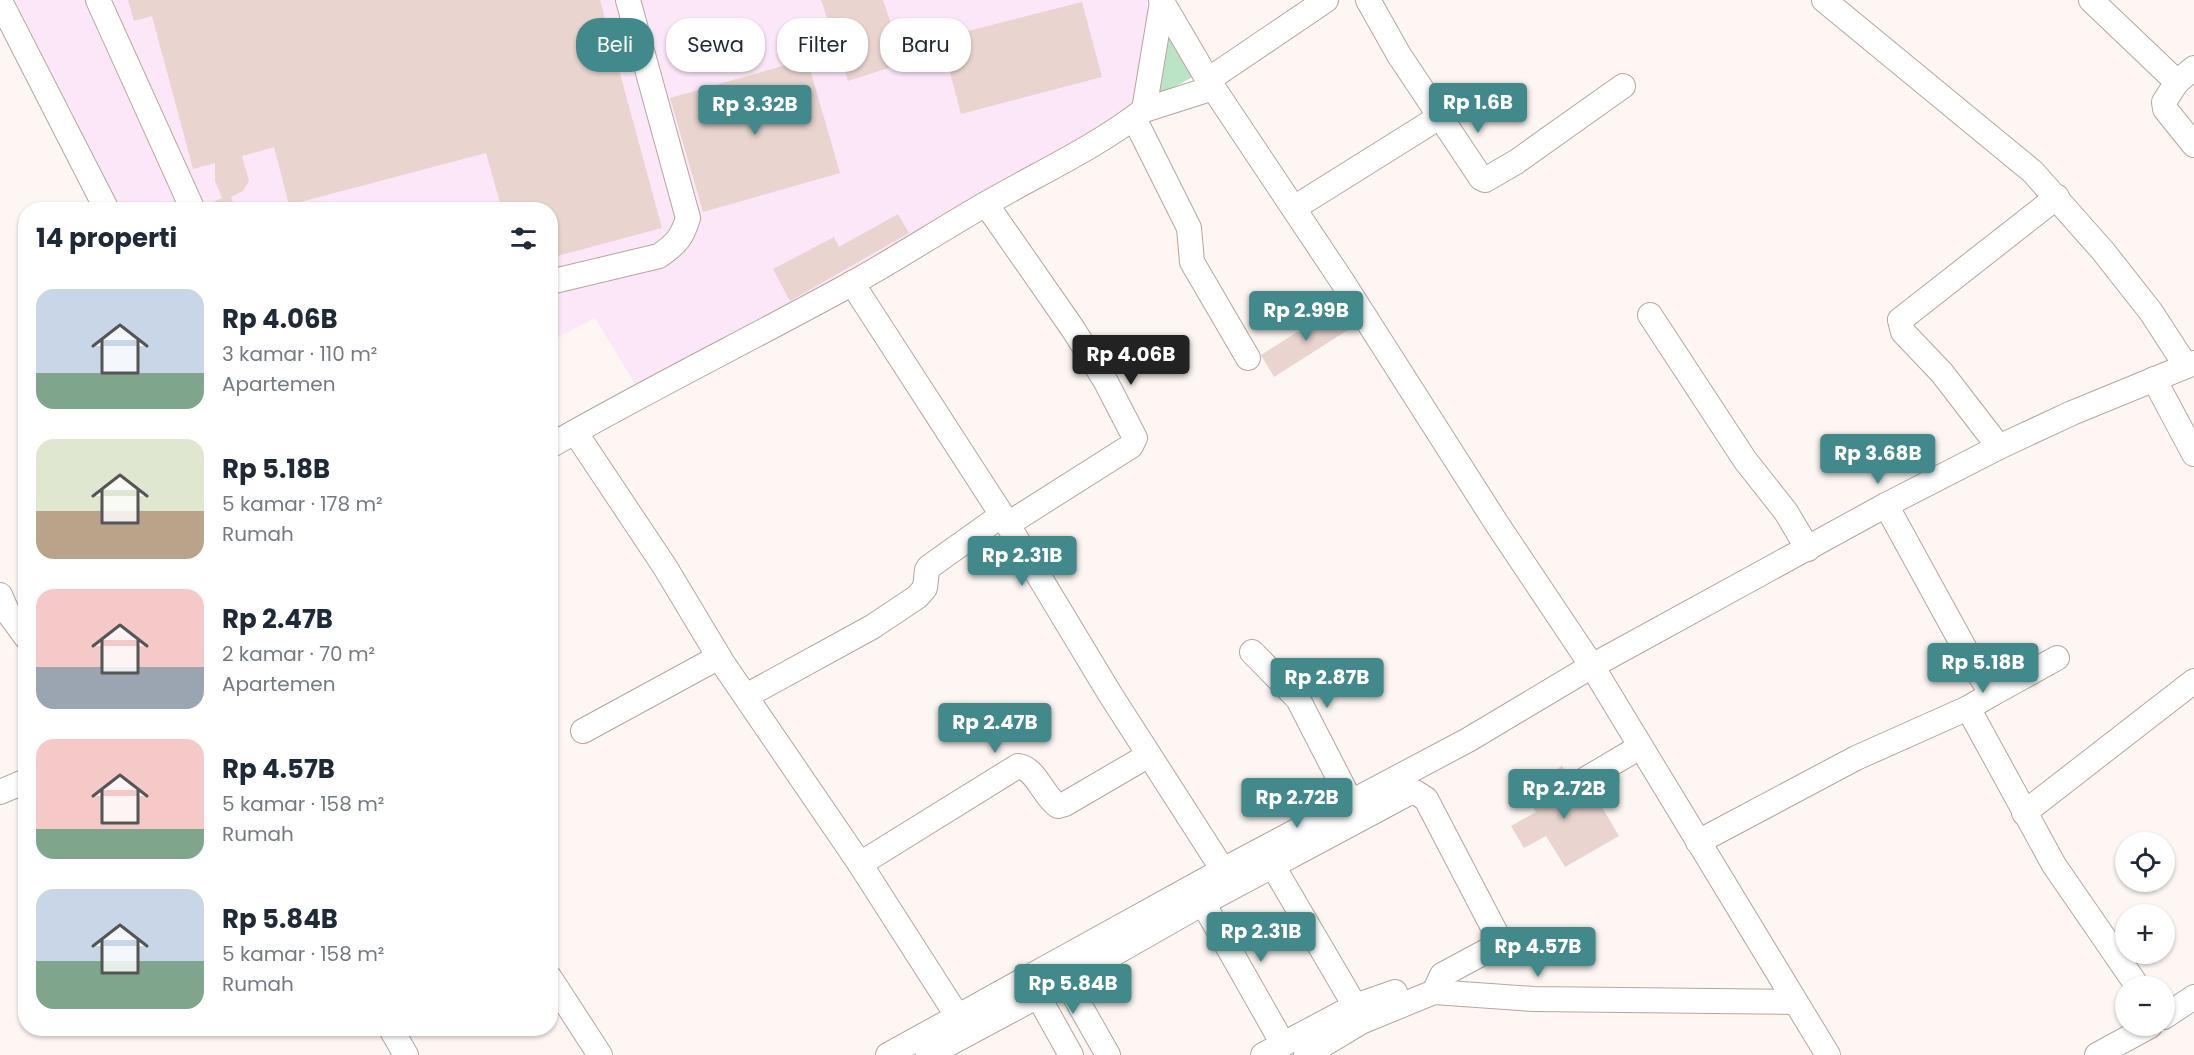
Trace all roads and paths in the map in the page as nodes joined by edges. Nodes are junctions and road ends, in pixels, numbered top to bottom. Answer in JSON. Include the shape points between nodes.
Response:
{"nodes":[{"id":1,"x":98,"y":0,"type":"edge"},
{"id":2,"x":627,"y":0,"type":"edge"},
{"id":3,"x":1326,"y":0,"type":"edge"},
{"id":4,"x":1368,"y":0,"type":"edge"},
{"id":5,"x":1824,"y":0,"type":"edge"},
{"id":6,"x":2091,"y":0,"type":"edge"},
{"id":7,"x":0,"y":1,"type":"edge"},
{"id":8,"x":1162,"y":1,"type":"edge"},
{"id":9,"x":8,"y":40,"type":"edge"},
{"id":10,"x":2185,"y":75,"type":"edge"},
{"id":11,"x":1210,"y":84,"type":"junction"},
{"id":12,"x":1623,"y":87,"type":"dead end"},
{"id":13,"x":1139,"y":114,"type":"junction"},
{"id":14,"x":1441,"y":116,"type":"junction"},
{"id":15,"x":2194,"y":145,"type":"edge"},
{"id":16,"x":2057,"y":197,"type":"junction"},
{"id":17,"x":102,"y":202,"type":"edge"},
{"id":18,"x":189,"y":202,"type":"edge"},
{"id":19,"x":986,"y":204,"type":"junction"},
{"id":20,"x":1294,"y":208,"type":"junction"},
{"id":21,"x":558,"y":280,"type":"edge"},
{"id":22,"x":852,"y":284,"type":"junction"},
{"id":23,"x":1650,"y":315,"type":"dead end"},
{"id":24,"x":1248,"y":358,"type":"dead end"},
{"id":25,"x":2190,"y":365,"type":"edge"},
{"id":26,"x":2154,"y":379,"type":"junction"},
{"id":27,"x":575,"y":432,"type":"junction"},
{"id":28,"x":558,"y":442,"type":"edge"},
{"id":29,"x":1999,"y":447,"type":"junction"},
{"id":30,"x":2194,"y":454,"type":"edge"},
{"id":31,"x":1886,"y":505,"type":"junction"},
{"id":32,"x":1005,"y":519,"type":"junction"},
{"id":33,"x":1808,"y":549,"type":"junction"},
{"id":34,"x":0,"y":595,"type":"edge"},
{"id":35,"x":18,"y":626,"type":"edge"},
{"id":36,"x":1252,"y":652,"type":"dead end"},
{"id":37,"x":719,"y":657,"type":"junction"},
{"id":38,"x":2057,"y":658,"type":"dead end"},
{"id":39,"x":1592,"y":666,"type":"junction"},
{"id":40,"x":2194,"y":681,"type":"edge"},
{"id":41,"x":1992,"y":694,"type":"junction"},
{"id":42,"x":746,"y":696,"type":"junction"},
{"id":43,"x":1968,"y":708,"type":"junction"},
{"id":44,"x":583,"y":730,"type":"dead end"},
{"id":45,"x":1640,"y":747,"type":"junction"},
{"id":46,"x":1149,"y":755,"type":"junction"},
{"id":47,"x":18,"y":784,"type":"edge"},
{"id":48,"x":1574,"y":786,"type":"dead end"},
{"id":49,"x":0,"y":792,"type":"edge"},
{"id":50,"x":1351,"y":802,"type":"junction"},
{"id":51,"x":2024,"y":813,"type":"junction"},
{"id":52,"x":1698,"y":842,"type":"junction"},
{"id":53,"x":861,"y":864,"type":"junction"},
{"id":54,"x":1273,"y":866,"type":"junction"},
{"id":55,"x":1223,"y":870,"type":"junction"},
{"id":56,"x":1203,"y":903,"type":"junction"},
{"id":57,"x":2130,"y":976,"type":"edge"},
{"id":58,"x":1066,"y":981,"type":"junction"},
{"id":59,"x":1438,"y":984,"type":"junction"},
{"id":60,"x":558,"y":990,"type":"edge"},
{"id":61,"x":1038,"y":996,"type":"junction"},
{"id":62,"x":2194,"y":997,"type":"edge"},
{"id":63,"x":1795,"y":1002,"type":"junction"},
{"id":64,"x":1355,"y":1006,"type":"junction"},
{"id":65,"x":2175,"y":1010,"type":"edge"},
{"id":66,"x":958,"y":1017,"type":"junction"},
{"id":67,"x":395,"y":1036,"type":"edge"},
{"id":68,"x":2132,"y":1036,"type":"edge"},
{"id":69,"x":1273,"y":1049,"type":"edge"},
{"id":70,"x":406,"y":1055,"type":"edge"},
{"id":71,"x":600,"y":1055,"type":"edge"},
{"id":72,"x":888,"y":1055,"type":"edge"},
{"id":73,"x":928,"y":1055,"type":"edge"},
{"id":74,"x":1071,"y":1055,"type":"edge"},
{"id":75,"x":1107,"y":1055,"type":"edge"},
{"id":76,"x":1306,"y":1055,"type":"edge"},
{"id":77,"x":1828,"y":1055,"type":"edge"},
{"id":78,"x":2097,"y":1055,"type":"edge"}],
"edges":[{"from":1,"to":18,"type":"street"},
{"from":2,"to":21,"type":"street","via":[[688,218],[683,235],[659,256]]},
{"from":3,"to":11,"type":"street"},
{"from":4,"to":14,"type":"street","via":[[1399,55]]},
{"from":5,"to":16,"type":"street","via":[[2033,172]]},
{"from":6,"to":10,"type":"street"},
{"from":7,"to":9,"type":"street"},
{"from":8,"to":11,"type":"street"},
{"from":8,"to":13,"type":"street"},
{"from":9,"to":17,"type":"street"},
{"from":10,"to":15,"type":"street","via":[[2164,102],[2165,109]]},
{"from":11,"to":13,"type":"street"},
{"from":11,"to":20,"type":"street"},
{"from":12,"to":14,"type":"street","via":[[1485,180]]},
{"from":13,"to":19,"type":"street"},
{"from":13,"to":24,"type":"street","via":[[1189,228],[1192,262]]},
{"from":14,"to":20,"type":"street"},
{"from":16,"to":25,"type":"street"},
{"from":16,"to":29,"type":"street","via":[[1900,320],[1903,332],[1942,373]]},
{"from":19,"to":22,"type":"street"},
{"from":19,"to":32,"type":"street","via":[[1073,329],[1135,438],[1131,446]]},
{"from":20,"to":39,"type":"street"},
{"from":22,"to":27,"type":"street"},
{"from":22,"to":32,"type":"street"},
{"from":23,"to":33,"type":"street","via":[[1744,460],[1786,512]]},
{"from":25,"to":26,"type":"street"},
{"from":26,"to":29,"type":"street"},
{"from":26,"to":30,"type":"street"},
{"from":27,"to":28,"type":"street"},
{"from":27,"to":37,"type":"street","via":[[665,567]]},
{"from":29,"to":31,"type":"street"},
{"from":31,"to":33,"type":"street"},
{"from":31,"to":41,"type":"street"},
{"from":32,"to":42,"type":"street","via":[[929,567],[925,588],[917,597],[872,627]]},
{"from":32,"to":46,"type":"street"},
{"from":33,"to":39,"type":"street"},
{"from":34,"to":35,"type":"street"},
{"from":36,"to":50,"type":"street","via":[[1298,699]]},
{"from":37,"to":42,"type":"street"},
{"from":37,"to":44,"type":"street"},
{"from":38,"to":41,"type":"street"},
{"from":39,"to":45,"type":"street"},
{"from":39,"to":50,"type":"street","via":[[1468,740]]},
{"from":40,"to":51,"type":"street"},
{"from":41,"to":43,"type":"street"},
{"from":42,"to":53,"type":"street"},
{"from":43,"to":51,"type":"street"},
{"from":43,"to":52,"type":"street","via":[[1856,758]]},
{"from":45,"to":48,"type":"street"},
{"from":45,"to":52,"type":"street"},
{"from":46,"to":53,"type":"street","via":[[1058,806],[1030,771],[1018,766]]},
{"from":46,"to":55,"type":"street"},
{"from":47,"to":49,"type":"street"},
{"from":50,"to":55,"type":"street"},
{"from":51,"to":57,"type":"street","via":[[2054,865]]},
{"from":52,"to":63,"type":"street"},
{"from":53,"to":66,"type":"street"},
{"from":54,"to":56,"type":"street"},
{"from":54,"to":59,"type":"street","via":[[1407,794],[1421,795],[1498,937],[1494,947]]},
{"from":54,"to":64,"type":"street"},
{"from":55,"to":66,"type":"street"},
{"from":56,"to":58,"type":"street"},
{"from":56,"to":69,"type":"street"},
{"from":58,"to":61,"type":"street"},
{"from":58,"to":75,"type":"street"},
{"from":59,"to":63,"type":"street","via":[[1533,999]]},
{"from":59,"to":64,"type":"street"},
{"from":59,"to":76,"type":"street"},
{"from":60,"to":71,"type":"street"},
{"from":61,"to":73,"type":"street"},
{"from":61,"to":74,"type":"street"},
{"from":62,"to":65,"type":"street"},
{"from":63,"to":77,"type":"street"},
{"from":64,"to":69,"type":"street"},
{"from":66,"to":72,"type":"street"},
{"from":67,"to":70,"type":"street"},
{"from":68,"to":78,"type":"street"}]}
